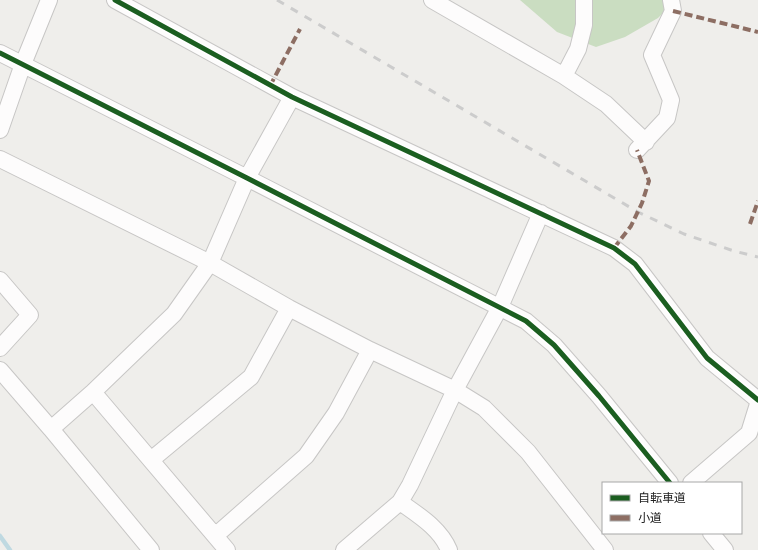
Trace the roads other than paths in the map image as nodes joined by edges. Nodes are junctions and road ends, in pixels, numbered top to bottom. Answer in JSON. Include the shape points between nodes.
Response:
{"nodes":[{"id":1,"x":49,"y":0,"type":"edge"},
{"id":2,"x":115,"y":0,"type":"edge"},
{"id":3,"x":432,"y":0,"type":"edge"},
{"id":4,"x":584,"y":0,"type":"edge"},
{"id":5,"x":671,"y":0,"type":"edge"},
{"id":6,"x":0,"y":53,"type":"edge"},
{"id":7,"x":23,"y":64,"type":"junction"},
{"id":8,"x":564,"y":76,"type":"junction"},
{"id":9,"x":292,"y":97,"type":"junction"},
{"id":10,"x":0,"y":130,"type":"edge"},
{"id":11,"x":0,"y":159,"type":"edge"},
{"id":12,"x":247,"y":178,"type":"junction"},
{"id":13,"x":541,"y":213,"type":"junction"},
{"id":14,"x":210,"y":263,"type":"junction"},
{"id":15,"x":0,"y":280,"type":"edge"},
{"id":16,"x":500,"y":306,"type":"junction"},
{"id":17,"x":288,"y":308,"type":"junction"},
{"id":18,"x":0,"y":348,"type":"edge"},
{"id":19,"x":370,"y":350,"type":"junction"},
{"id":20,"x":0,"y":370,"type":"edge"},
{"id":21,"x":455,"y":390,"type":"junction"},
{"id":22,"x":93,"y":392,"type":"junction"},
{"id":23,"x":758,"y":400,"type":"edge"},
{"id":24,"x":758,"y":404,"type":"edge"},
{"id":25,"x":51,"y":429,"type":"junction"},
{"id":26,"x":151,"y":460,"type":"junction"},
{"id":27,"x":669,"y":482,"type":"edge"},
{"id":28,"x":692,"y":482,"type":"edge"},
{"id":29,"x":400,"y":502,"type":"junction"},
{"id":30,"x":712,"y":534,"type":"edge"},
{"id":31,"x":215,"y":536,"type":"junction"},
{"id":32,"x":151,"y":550,"type":"edge"},
{"id":33,"x":228,"y":550,"type":"edge"},
{"id":34,"x":344,"y":550,"type":"edge"},
{"id":35,"x":449,"y":550,"type":"edge"},
{"id":36,"x":605,"y":550,"type":"edge"},
{"id":37,"x":725,"y":550,"type":"edge"}],
"edges":[{"from":1,"to":7,"type":"street"},
{"from":2,"to":9,"type":"street"},
{"from":3,"to":8,"type":"street"},
{"from":4,"to":8,"type":"street","via":[[584,25],[578,49]]},
{"from":5,"to":8,"type":"street","via":[[673,11],[652,55],[671,100],[667,118],[642,146],[606,104]]},
{"from":6,"to":7,"type":"street"},
{"from":7,"to":10,"type":"street"},
{"from":7,"to":12,"type":"street"},
{"from":9,"to":12,"type":"street"},
{"from":9,"to":13,"type":"street"},
{"from":11,"to":14,"type":"street"},
{"from":12,"to":14,"type":"street"},
{"from":12,"to":16,"type":"street"},
{"from":13,"to":16,"type":"street"},
{"from":13,"to":23,"type":"street","via":[[614,248],[635,264],[706,358]]},
{"from":14,"to":17,"type":"street"},
{"from":14,"to":22,"type":"street","via":[[174,314]]},
{"from":15,"to":18,"type":"street","via":[[30,315]]},
{"from":16,"to":21,"type":"street"},
{"from":16,"to":27,"type":"street","via":[[526,321],[554,345]]},
{"from":17,"to":19,"type":"street"},
{"from":17,"to":26,"type":"street","via":[[251,377]]},
{"from":19,"to":21,"type":"street"},
{"from":19,"to":31,"type":"street","via":[[336,413],[306,456]]},
{"from":20,"to":25,"type":"street"},
{"from":21,"to":29,"type":"street"},
{"from":21,"to":36,"type":"street","via":[[484,408],[528,452]]},
{"from":22,"to":25,"type":"street"},
{"from":22,"to":26,"type":"street"},
{"from":24,"to":28,"type":"street","via":[[749,433]]},
{"from":25,"to":32,"type":"street"},
{"from":26,"to":31,"type":"street"},
{"from":29,"to":34,"type":"street"},
{"from":29,"to":35,"type":"street","via":[[429,522]]},
{"from":30,"to":37,"type":"street"},
{"from":31,"to":33,"type":"street"}]}
